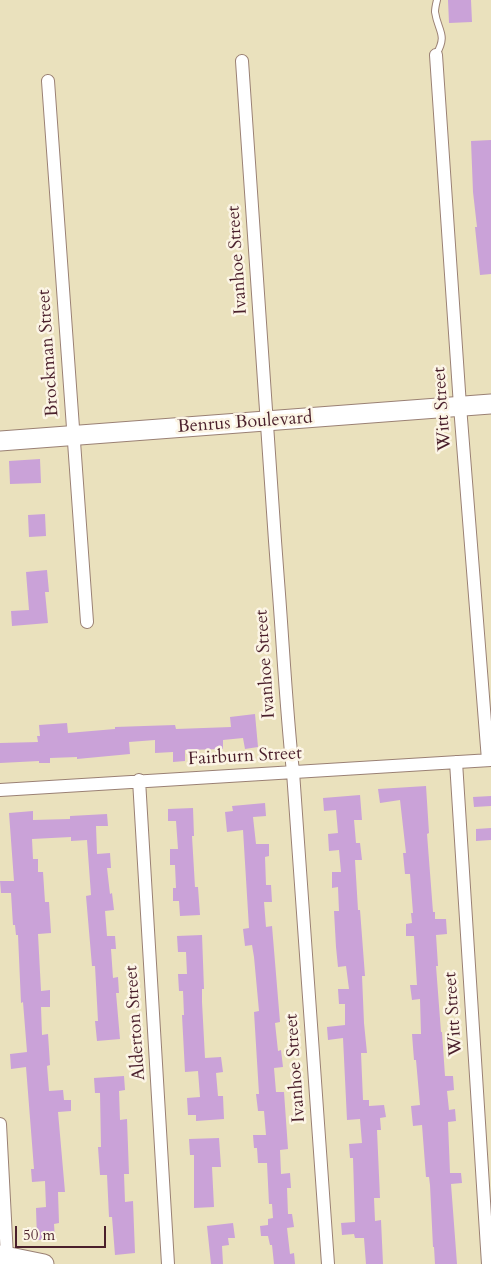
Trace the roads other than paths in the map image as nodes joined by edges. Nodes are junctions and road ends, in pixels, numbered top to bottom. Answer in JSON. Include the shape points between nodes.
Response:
{"nodes":[{"id":1,"x":437,"y":0,"type":"edge"},
{"id":2,"x":436,"y":55,"type":"joint"},
{"id":3,"x":242,"y":61,"type":"dead end"},
{"id":4,"x":48,"y":80,"type":"dead end"},
{"id":5,"x":491,"y":404,"type":"edge"},
{"id":6,"x":460,"y":406,"type":"junction"},
{"id":7,"x":266,"y":421,"type":"junction"},
{"id":8,"x":72,"y":436,"type":"junction"},
{"id":9,"x":0,"y":441,"type":"edge"},
{"id":10,"x":87,"y":622,"type":"dead end"},
{"id":11,"x":489,"y":760,"type":"edge"},
{"id":12,"x":456,"y":762,"type":"junction"},
{"id":13,"x":293,"y":772,"type":"junction"},
{"id":14,"x":138,"y":780,"type":"junction"},
{"id":15,"x":0,"y":790,"type":"edge"},
{"id":16,"x":0,"y":1124,"type":"edge"},
{"id":17,"x":4,"y":1256,"type":"edge"},
{"id":18,"x":44,"y":1264,"type":"edge"},
{"id":19,"x":168,"y":1264,"type":"edge"},
{"id":20,"x":328,"y":1264,"type":"edge"},
{"id":21,"x":488,"y":1264,"type":"edge"}],
"edges":[{"from":1,"to":2,"type":"lane","via":[[435,12],[442,33],[442,46]]},
{"from":2,"to":6,"type":"street","name":"Witt Street"},
{"from":3,"to":7,"type":"street","name":"Ivanhoe Street"},
{"from":4,"to":8,"type":"street","name":"Brockman Street"},
{"from":5,"to":6,"type":"street","name":"Benrus Boulevard"},
{"from":6,"to":7,"type":"street","name":"Benrus Boulevard"},
{"from":6,"to":11,"type":"street","name":"Witt Street"},
{"from":7,"to":8,"type":"street","name":"Benrus Boulevard"},
{"from":7,"to":13,"type":"street","name":"Ivanhoe Street"},
{"from":8,"to":9,"type":"street","name":"Benrus Boulevard"},
{"from":8,"to":10,"type":"street","name":"Brockman Street"},
{"from":11,"to":12,"type":"street","name":"Fairburn Street"},
{"from":12,"to":13,"type":"street","name":"Fairburn Street"},
{"from":12,"to":21,"type":"street","name":"Witt Street"},
{"from":13,"to":14,"type":"street","name":"Fairburn Street"},
{"from":13,"to":20,"type":"street","name":"Ivanhoe Street"},
{"from":14,"to":15,"type":"street","name":"Fairburn Street"},
{"from":14,"to":19,"type":"street","name":"Alderton Street"},
{"from":16,"to":17,"type":"street"},
{"from":17,"to":18,"type":"street"}]}
